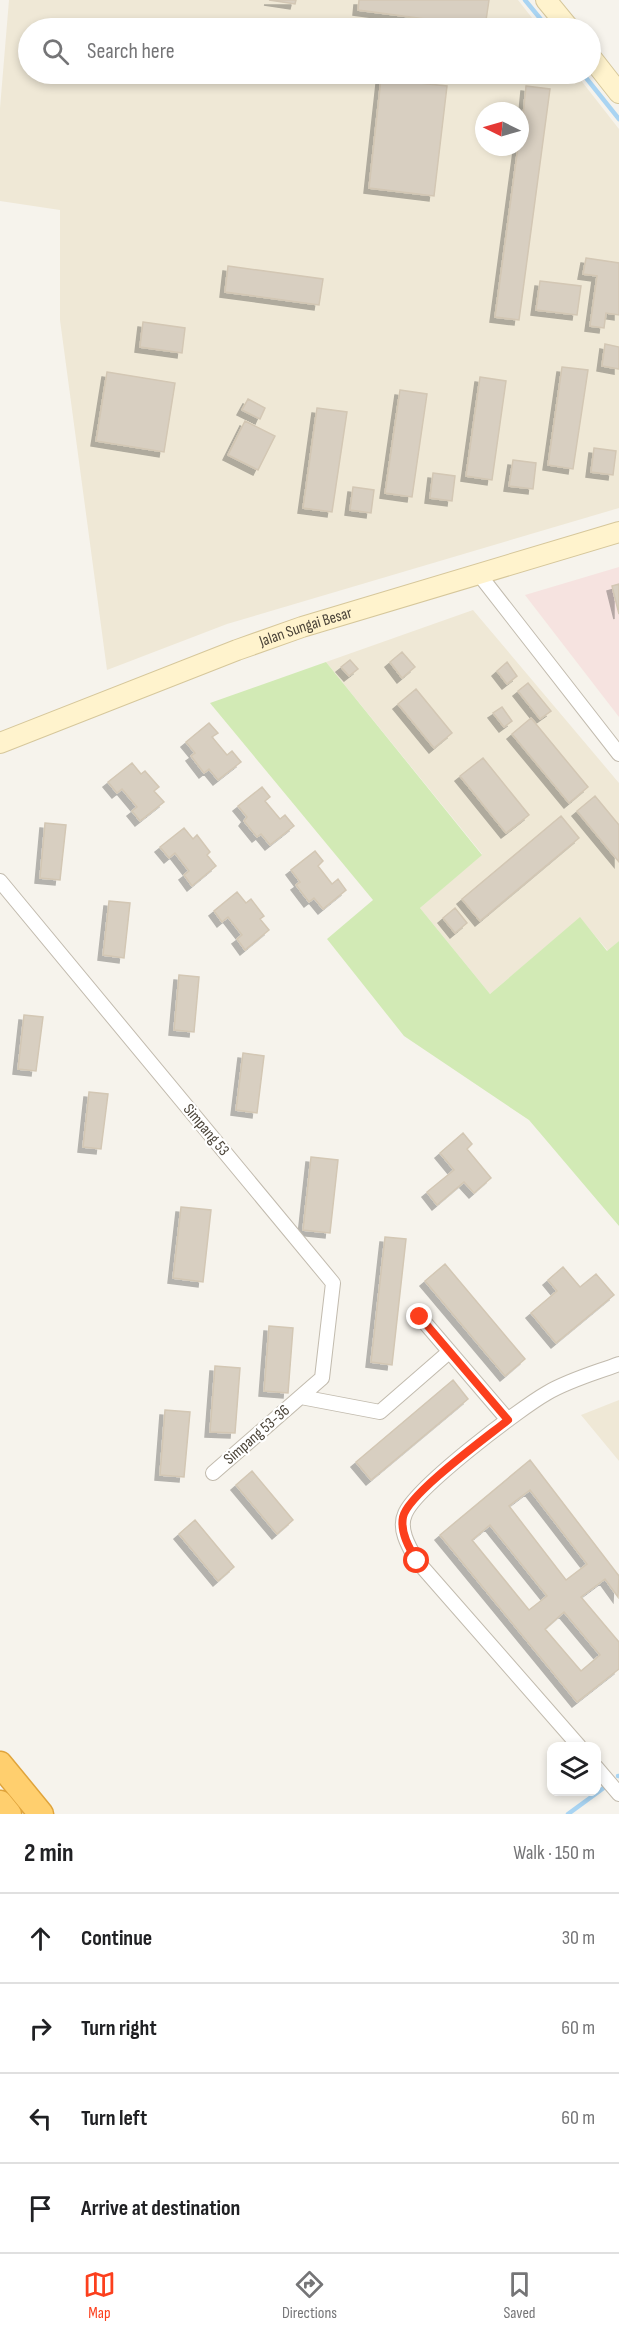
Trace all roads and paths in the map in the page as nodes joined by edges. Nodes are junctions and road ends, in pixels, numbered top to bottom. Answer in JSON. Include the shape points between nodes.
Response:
{"nodes":[{"id":1,"x":546,"y":0,"type":"edge"},
{"id":2,"x":561,"y":18,"type":"edge"},
{"id":3,"x":601,"y":69,"type":"edge"},
{"id":4,"x":619,"y":93,"type":"edge"},
{"id":5,"x":619,"y":532,"type":"edge"},
{"id":6,"x":478,"y":573,"type":"junction"},
{"id":7,"x":0,"y":743,"type":"edge"},
{"id":8,"x":619,"y":754,"type":"edge"},
{"id":9,"x":0,"y":881,"type":"edge"},
{"id":10,"x":420,"y":1317,"type":"dead end"},
{"id":11,"x":449,"y":1352,"type":"junction"},
{"id":12,"x":619,"y":1364,"type":"edge"},
{"id":13,"x":301,"y":1397,"type":"junction"},
{"id":14,"x":508,"y":1420,"type":"junction"},
{"id":15,"x":213,"y":1473,"type":"dead end"},
{"id":16,"x":575,"y":1742,"type":"edge"},
{"id":17,"x":0,"y":1764,"type":"edge"},
{"id":18,"x":601,"y":1772,"type":"edge"},
{"id":19,"x":619,"y":1794,"type":"edge"},
{"id":20,"x":0,"y":1803,"type":"edge"},
{"id":21,"x":9,"y":1814,"type":"edge"},
{"id":22,"x":41,"y":1814,"type":"edge"}],
"edges":[{"from":1,"to":2,"type":"street"},
{"from":3,"to":4,"type":"street"},
{"from":5,"to":6,"type":"street","name":"Jalan Sungai Besar"},
{"from":6,"to":7,"type":"street","name":"Jalan Sungai Besar","via":[[237,650]]},
{"from":6,"to":8,"type":"street"},
{"from":9,"to":13,"type":"street","name":"Simpang 53","via":[[333,1282],[322,1378]]},
{"from":10,"to":11,"type":"street"},
{"from":11,"to":13,"type":"street","via":[[380,1412]]},
{"from":11,"to":14,"type":"street"},
{"from":12,"to":14,"type":"street","via":[[546,1393]]},
{"from":13,"to":15,"type":"street","name":"Simpang 53-36"},
{"from":14,"to":16,"type":"street","via":[[410,1504],[403,1528],[417,1561]]},
{"from":17,"to":22,"type":"highway"},
{"from":18,"to":19,"type":"street"},
{"from":20,"to":21,"type":"highway"}]}
